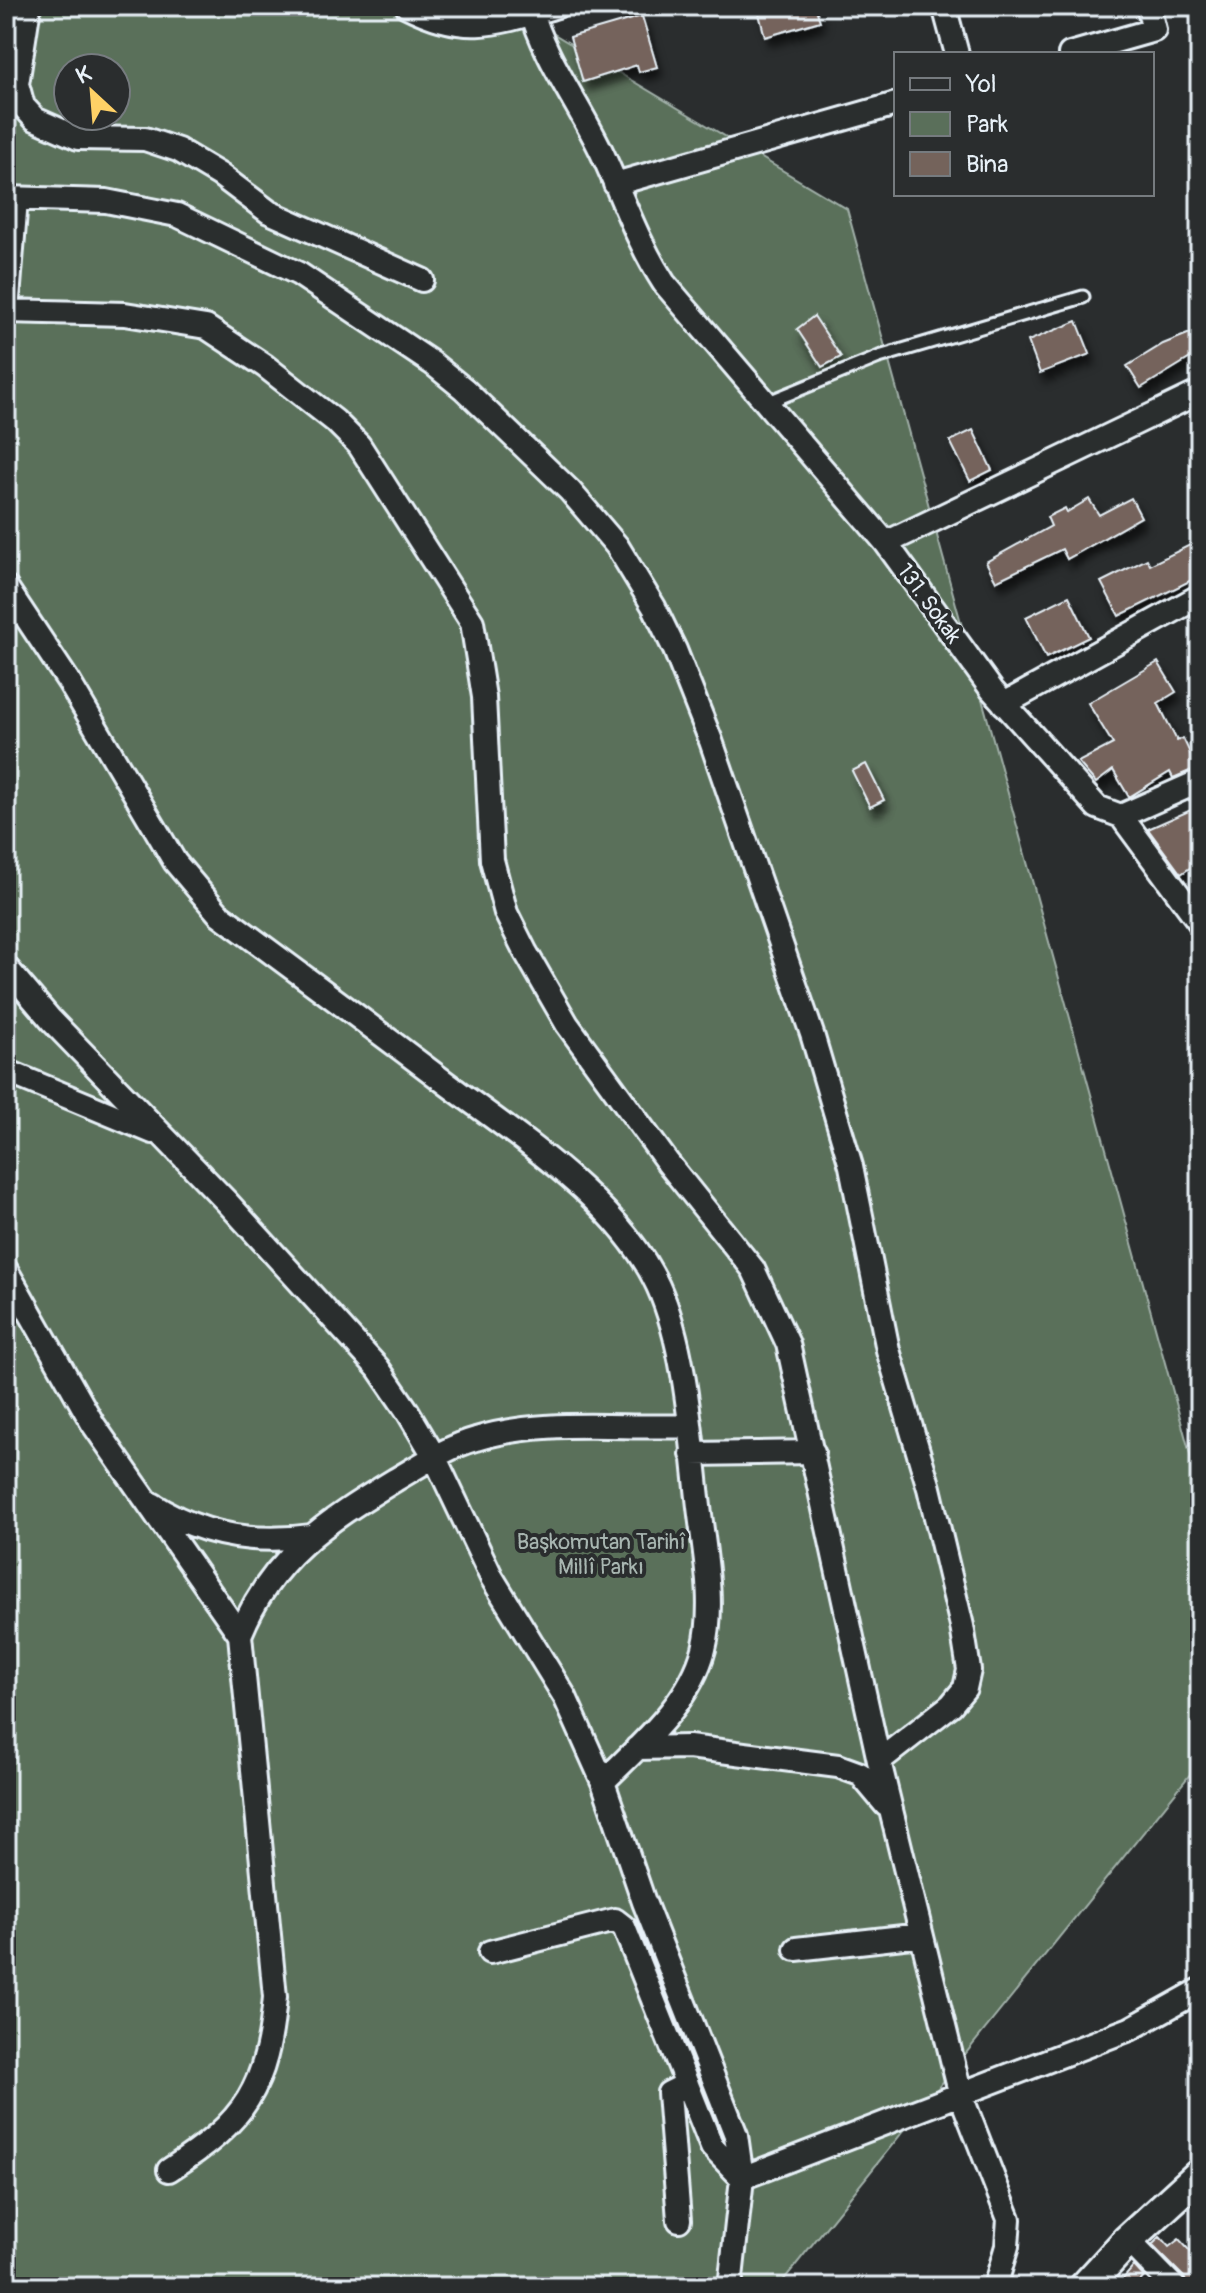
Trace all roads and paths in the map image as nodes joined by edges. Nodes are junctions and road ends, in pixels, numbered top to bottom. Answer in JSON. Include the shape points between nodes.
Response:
{"nodes":[{"id":1,"x":29,"y":6,"type":"edge"},
{"id":2,"x":407,"y":6,"type":"edge"},
{"id":3,"x":557,"y":6,"type":"edge"},
{"id":4,"x":944,"y":6,"type":"edge"},
{"id":5,"x":1148,"y":6,"type":"edge"},
{"id":6,"x":531,"y":10,"type":"edge"},
{"id":7,"x":956,"y":52,"type":"edge"},
{"id":8,"x":1077,"y":52,"type":"edge"},
{"id":9,"x":894,"y":105,"type":"edge"},
{"id":10,"x":615,"y":184,"type":"junction"},
{"id":11,"x":11,"y":199,"type":"edge"},
{"id":12,"x":422,"y":280,"type":"dead end"},
{"id":13,"x":1083,"y":297,"type":"dead end"},
{"id":14,"x":6,"y":311,"type":"edge"},
{"id":15,"x":1200,"y":392,"type":"edge"},
{"id":16,"x":766,"y":403,"type":"junction"},
{"id":17,"x":886,"y":543,"type":"junction"},
{"id":18,"x":6,"y":587,"type":"edge"},
{"id":19,"x":1200,"y":596,"type":"edge"},
{"id":20,"x":1004,"y":704,"type":"junction"},
{"id":21,"x":1200,"y":781,"type":"edge"},
{"id":22,"x":1121,"y":816,"type":"junction"},
{"id":23,"x":1200,"y":923,"type":"edge"},
{"id":24,"x":6,"y":967,"type":"edge"},
{"id":25,"x":6,"y":1071,"type":"edge"},
{"id":26,"x":160,"y":1135,"type":"junction"},
{"id":27,"x":6,"y":1270,"type":"edge"},
{"id":28,"x":688,"y":1426,"type":"junction"},
{"id":29,"x":813,"y":1452,"type":"junction"},
{"id":30,"x":692,"y":1454,"type":"junction"},
{"id":31,"x":434,"y":1456,"type":"junction"},
{"id":32,"x":144,"y":1499,"type":"junction"},
{"id":33,"x":311,"y":1536,"type":"junction"},
{"id":34,"x":240,"y":1635,"type":"junction"},
{"id":35,"x":637,"y":1748,"type":"junction"},
{"id":36,"x":879,"y":1761,"type":"junction"},
{"id":37,"x":603,"y":1782,"type":"junction"},
{"id":38,"x":892,"y":1815,"type":"junction"},
{"id":39,"x":921,"y":1935,"type":"junction"},
{"id":40,"x":796,"y":1949,"type":"dead end"},
{"id":41,"x":490,"y":1952,"type":"dead end"},
{"id":42,"x":1200,"y":1990,"type":"edge"},
{"id":43,"x":687,"y":2084,"type":"junction"},
{"id":44,"x":961,"y":2096,"type":"junction"},
{"id":45,"x":169,"y":2170,"type":"dead end"},
{"id":46,"x":1200,"y":2174,"type":"edge"},
{"id":47,"x":742,"y":2178,"type":"junction"},
{"id":48,"x":679,"y":2220,"type":"dead end"},
{"id":49,"x":1128,"y":2240,"type":"junction"},
{"id":50,"x":730,"y":2287,"type":"edge"},
{"id":51,"x":995,"y":2287,"type":"edge"},
{"id":52,"x":1085,"y":2287,"type":"edge"},
{"id":53,"x":1174,"y":2287,"type":"edge"}],
"edges":[{"from":1,"to":12,"type":"street","via":[[17,84],[23,106],[35,119],[78,138],[145,139],[178,150],[269,212]]},
{"from":2,"to":6,"type":"street","via":[[457,26]]},
{"from":3,"to":6,"type":"street"},
{"from":4,"to":7,"type":"street"},
{"from":5,"to":8,"type":"street","via":[[1154,30]]},
{"from":6,"to":10,"type":"street","via":[[556,73]]},
{"from":9,"to":10,"type":"street"},
{"from":10,"to":16,"type":"street","via":[[664,283]]},
{"from":11,"to":14,"type":"street"},
{"from":11,"to":36,"type":"street","via":[[106,201],[177,215],[312,282],[464,389],[570,491],[617,546],[654,607],[711,741],[812,1034],[851,1166],[888,1350],[962,1626],[969,1670],[965,1688]]},
{"from":13,"to":16,"type":"lane","via":[[879,357]]},
{"from":14,"to":29,"type":"street","via":[[125,314],[206,327],[265,366],[359,445],[472,622],[484,697],[492,860],[506,913],[567,1024],[753,1269],[788,1344]]},
{"from":15,"to":17,"type":"street","name":"131. Sokak"},
{"from":16,"to":17,"type":"street"},
{"from":17,"to":20,"type":"street","name":"131. Sokak"},
{"from":18,"to":28,"type":"street","via":[[175,862],[219,914],[522,1142],[571,1181],[634,1244],[658,1287],[677,1351]]},
{"from":19,"to":20,"type":"street"},
{"from":20,"to":22,"type":"street","name":"131. Sokak","via":[[1097,807]]},
{"from":21,"to":22,"type":"street"},
{"from":22,"to":23,"type":"street","name":"131. Sokak"},
{"from":24,"to":26,"type":"street"},
{"from":25,"to":26,"type":"street"},
{"from":26,"to":31,"type":"street","via":[[378,1368]]},
{"from":27,"to":32,"type":"street","via":[[93,1424]]},
{"from":28,"to":30,"type":"street"},
{"from":28,"to":31,"type":"street","via":[[535,1428],[476,1439]]},
{"from":29,"to":30,"type":"street"},
{"from":29,"to":36,"type":"street"},
{"from":30,"to":35,"type":"street","via":[[707,1587],[704,1649],[679,1701]]},
{"from":31,"to":33,"type":"street"},
{"from":31,"to":37,"type":"street","via":[[475,1545],[565,1697]]},
{"from":32,"to":33,"type":"street","via":[[170,1516],[241,1538]]},
{"from":32,"to":34,"type":"street"},
{"from":33,"to":34,"type":"street","via":[[255,1598]]},
{"from":34,"to":45,"type":"street","via":[[275,1997],[271,2034],[257,2083],[237,2118]]},
{"from":35,"to":37,"type":"street"},
{"from":35,"to":38,"type":"street","via":[[689,1747],[838,1766],[860,1774],[878,1790]]},
{"from":36,"to":38,"type":"street"},
{"from":37,"to":47,"type":"street","via":[[736,2135]]},
{"from":38,"to":39,"type":"street"},
{"from":39,"to":40,"type":"street"},
{"from":39,"to":44,"type":"street"},
{"from":41,"to":43,"type":"street","via":[[615,1920],[624,1927]]},
{"from":42,"to":44,"type":"street","via":[[1130,2029]]},
{"from":43,"to":47,"type":"street","via":[[712,2147]]},
{"from":43,"to":48,"type":"street","via":[[669,2093]]},
{"from":44,"to":47,"type":"street"},
{"from":44,"to":51,"type":"street","via":[[1009,2219]]},
{"from":46,"to":49,"type":"main road"},
{"from":47,"to":50,"type":"street"},
{"from":49,"to":52,"type":"main road"},
{"from":49,"to":53,"type":"street"}]}
